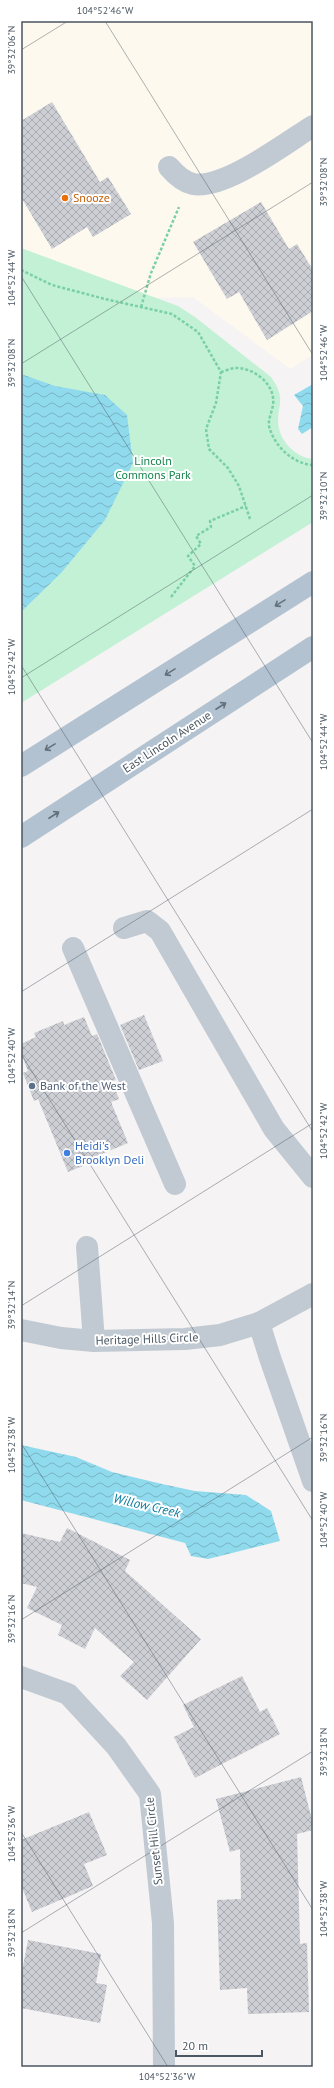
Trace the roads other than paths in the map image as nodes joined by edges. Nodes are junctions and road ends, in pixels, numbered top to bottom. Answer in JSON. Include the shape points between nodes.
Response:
{"nodes":[{"id":1,"x":313,"y":126,"type":"edge"},
{"id":2,"x":168,"y":167,"type":"dead end"},
{"id":3,"x":313,"y":582,"type":"edge"},
{"id":4,"x":313,"y":647,"type":"edge"},
{"id":5,"x":21,"y":766,"type":"edge"},
{"id":6,"x":21,"y":837,"type":"edge"},
{"id":7,"x":124,"y":928,"type":"dead end"},
{"id":8,"x":73,"y":948,"type":"dead end"},
{"id":9,"x":313,"y":1177,"type":"edge"},
{"id":10,"x":176,"y":1184,"type":"dead end"},
{"id":11,"x":87,"y":1247,"type":"dead end"},
{"id":12,"x":313,"y":1294,"type":"edge"},
{"id":13,"x":259,"y":1323,"type":"junction"},
{"id":14,"x":21,"y":1330,"type":"edge"},
{"id":15,"x":94,"y":1341,"type":"junction"},
{"id":16,"x":313,"y":1481,"type":"edge"},
{"id":17,"x":21,"y":1677,"type":"edge"},
{"id":18,"x":164,"y":2067,"type":"edge"}],
"edges":[{"from":1,"to":2,"type":"street","via":[[233,176],[212,183],[193,184],[179,177]]},
{"from":3,"to":5,"type":"main road","one_way":true},
{"from":6,"to":4,"type":"main road","name":"East Lincoln Avenue","one_way":true},
{"from":7,"to":9,"type":"street","via":[[147,921],[160,930],[274,1129]]},
{"from":8,"to":10,"type":"street"},
{"from":11,"to":15,"type":"street"},
{"from":12,"to":13,"type":"street","name":"Heritage Hills Circle"},
{"from":13,"to":15,"type":"street","name":"Heritage Hills Circle","via":[[185,1340]]},
{"from":13,"to":16,"type":"street"},
{"from":14,"to":15,"type":"street","name":"Heritage Hills Circle"},
{"from":17,"to":18,"type":"street","name":"Sunset Hill Circle","via":[[68,1694],[116,1746],[150,1794],[163,1923]]}]}
